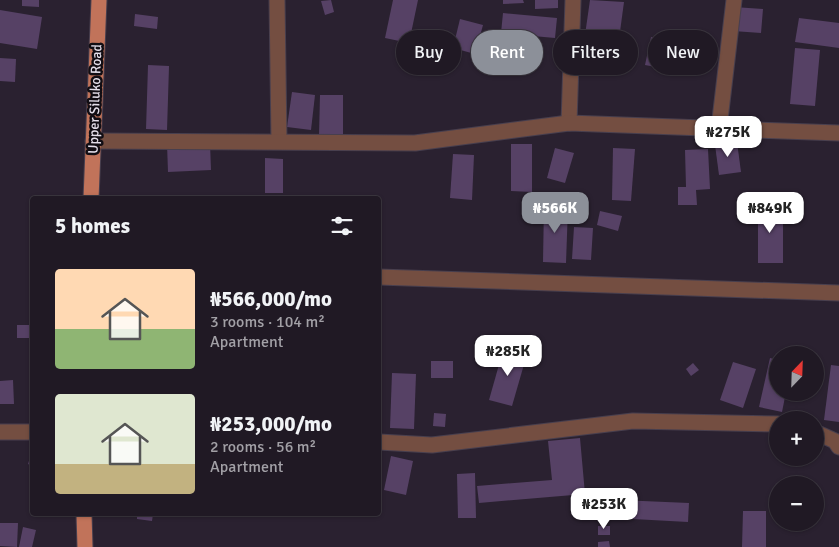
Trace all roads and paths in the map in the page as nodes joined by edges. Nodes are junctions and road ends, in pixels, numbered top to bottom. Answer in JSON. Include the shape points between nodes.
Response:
{"nodes":[{"id":1,"x":99,"y":0,"type":"edge"},
{"id":2,"x":277,"y":0,"type":"edge"},
{"id":3,"x":573,"y":0,"type":"edge"},
{"id":4,"x":734,"y":0,"type":"edge"},
{"id":5,"x":569,"y":122,"type":"junction"},
{"id":6,"x":719,"y":128,"type":"junction"},
{"id":7,"x":839,"y":133,"type":"edge"},
{"id":8,"x":93,"y":141,"type":"junction"},
{"id":9,"x":279,"y":141,"type":"junction"},
{"id":10,"x":91,"y":196,"type":"edge"},
{"id":11,"x":381,"y":277,"type":"edge"},
{"id":12,"x":839,"y":293,"type":"edge"},
{"id":13,"x":769,"y":424,"type":"edge"},
{"id":14,"x":0,"y":432,"type":"edge"},
{"id":15,"x":30,"y":432,"type":"edge"},
{"id":16,"x":824,"y":436,"type":"edge"},
{"id":17,"x":381,"y":442,"type":"edge"},
{"id":18,"x":839,"y":447,"type":"edge"},
{"id":19,"x":84,"y":516,"type":"edge"},
{"id":20,"x":85,"y":547,"type":"edge"}],
"edges":[{"from":1,"to":8,"type":"main road","name":"Upper Siluko Road"},
{"from":2,"to":9,"type":"street"},
{"from":3,"to":5,"type":"street"},
{"from":4,"to":6,"type":"street"},
{"from":5,"to":6,"type":"street"},
{"from":5,"to":9,"type":"street","via":[[416,143]]},
{"from":6,"to":7,"type":"street"},
{"from":8,"to":9,"type":"street"},
{"from":8,"to":10,"type":"main road","name":"Upper Siluko Road"},
{"from":11,"to":12,"type":"street"},
{"from":13,"to":17,"type":"street","via":[[632,421],[432,445]]},
{"from":14,"to":15,"type":"street"},
{"from":16,"to":18,"type":"street"},
{"from":19,"to":20,"type":"main road"}]}
